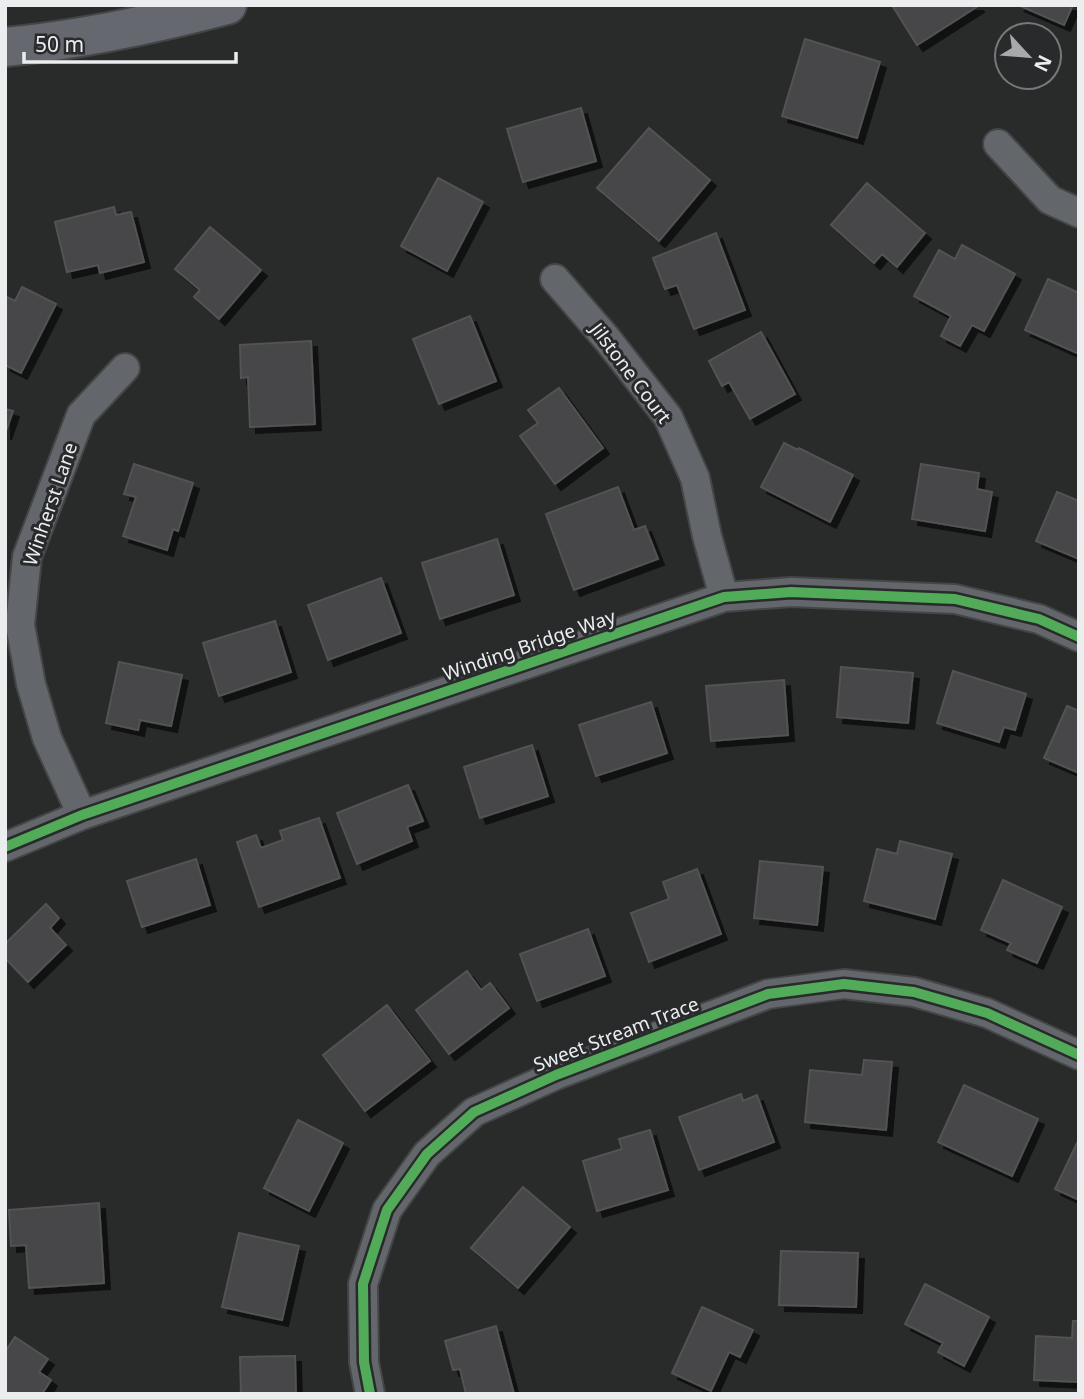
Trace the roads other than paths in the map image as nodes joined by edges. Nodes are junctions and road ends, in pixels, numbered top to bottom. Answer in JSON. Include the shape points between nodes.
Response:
{"nodes":[{"id":1,"x":227,"y":5,"type":"edge"},
{"id":2,"x":5,"y":47,"type":"edge"},
{"id":3,"x":999,"y":144,"type":"dead end"},
{"id":4,"x":1079,"y":213,"type":"edge"},
{"id":5,"x":555,"y":279,"type":"dead end"},
{"id":6,"x":125,"y":368,"type":"dead end"},
{"id":7,"x":724,"y":597,"type":"junction"},
{"id":8,"x":1079,"y":636,"type":"edge"},
{"id":9,"x":82,"y":815,"type":"junction"},
{"id":10,"x":5,"y":847,"type":"edge"},
{"id":11,"x":1079,"y":1055,"type":"edge"},
{"id":12,"x":370,"y":1394,"type":"edge"}],
"edges":[{"from":1,"to":2,"type":"main road","via":[[109,31]]},
{"from":3,"to":4,"type":"street","via":[[1050,200]]},
{"from":5,"to":7,"type":"street","name":"Jilstone Court","via":[[668,417],[695,478]]},
{"from":6,"to":9,"type":"street","name":"Winherst Lane","via":[[81,415],[27,557],[20,625],[47,738]]},
{"from":7,"to":8,"type":"street","name":"Winding Bridge Way","via":[[791,592],[955,599],[1039,619]]},
{"from":7,"to":9,"type":"street","name":"Winding Bridge Way"},
{"from":9,"to":10,"type":"street","name":"Winding Bridge Way"},
{"from":11,"to":12,"type":"street","name":"Sweet Stream Trace","via":[[987,1013],[915,992],[844,984],[768,994],[556,1075],[474,1112],[427,1154],[387,1210],[363,1284],[364,1362]]}]}
